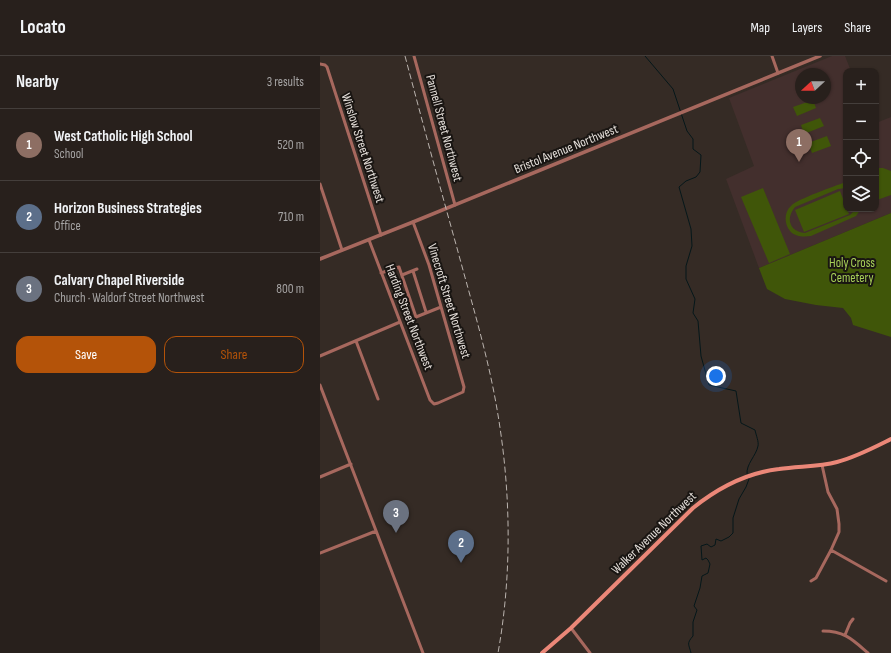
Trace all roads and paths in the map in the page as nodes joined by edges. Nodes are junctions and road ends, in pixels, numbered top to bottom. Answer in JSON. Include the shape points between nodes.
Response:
{"nodes":[{"id":1,"x":414,"y":56,"type":"edge"},
{"id":2,"x":772,"y":56,"type":"edge"},
{"id":3,"x":820,"y":56,"type":"edge"},
{"id":4,"x":320,"y":64,"type":"edge"},
{"id":5,"x":778,"y":73,"type":"junction"},
{"id":6,"x":320,"y":184,"type":"edge"},
{"id":7,"x":454,"y":205,"type":"junction"},
{"id":8,"x":413,"y":222,"type":"junction"},
{"id":9,"x":381,"y":235,"type":"junction"},
{"id":10,"x":369,"y":240,"type":"junction"},
{"id":11,"x":342,"y":250,"type":"junction"},
{"id":12,"x":320,"y":259,"type":"edge"},
{"id":13,"x":417,"y":269,"type":"dead end"},
{"id":14,"x":413,"y":271,"type":"junction"},
{"id":15,"x":381,"y":273,"type":"junction"},
{"id":16,"x":402,"y":275,"type":"junction"},
{"id":17,"x":441,"y":307,"type":"junction"},
{"id":18,"x":426,"y":312,"type":"junction"},
{"id":19,"x":400,"y":322,"type":"junction"},
{"id":20,"x":356,"y":341,"type":"junction"},
{"id":21,"x":320,"y":356,"type":"edge"},
{"id":22,"x":320,"y":384,"type":"edge"},
{"id":23,"x":378,"y":399,"type":"dead end"},
{"id":24,"x":430,"y":400,"type":"joint"},
{"id":25,"x":891,"y":439,"type":"edge"},
{"id":26,"x":350,"y":464,"type":"junction"},
{"id":27,"x":822,"y":464,"type":"junction"},
{"id":28,"x":320,"y":477,"type":"edge"},
{"id":29,"x":376,"y":531,"type":"junction"},
{"id":30,"x":830,"y":550,"type":"junction"},
{"id":31,"x":320,"y":553,"type":"edge"},
{"id":32,"x":811,"y":581,"type":"dead end"},
{"id":33,"x":886,"y":581,"type":"dead end"},
{"id":34,"x":853,"y":619,"type":"dead end"},
{"id":35,"x":571,"y":628,"type":"junction"},
{"id":36,"x":823,"y":631,"type":"dead end"},
{"id":37,"x":845,"y":635,"type":"junction"},
{"id":38,"x":423,"y":653,"type":"edge"},
{"id":39,"x":542,"y":653,"type":"edge"},
{"id":40,"x":590,"y":653,"type":"edge"},
{"id":41,"x":868,"y":653,"type":"edge"}],
"edges":[{"from":1,"to":7,"type":"street","name":"Pannell Street Northwest"},
{"from":2,"to":5,"type":"street"},
{"from":3,"to":5,"type":"street","name":"Bristol Avenue Northwest"},
{"from":4,"to":9,"type":"street","name":"Winslow Street Northwest","via":[[327,67]]},
{"from":5,"to":7,"type":"street","name":"Bristol Avenue Northwest"},
{"from":6,"to":11,"type":"street"},
{"from":7,"to":8,"type":"street","name":"Bristol Avenue Northwest"},
{"from":8,"to":9,"type":"street","name":"Bristol Avenue Northwest"},
{"from":8,"to":17,"type":"street","name":"Vinecroft Street Northwest"},
{"from":9,"to":10,"type":"street","name":"Bristol Avenue Northwest"},
{"from":10,"to":11,"type":"street","name":"Bristol Avenue Northwest"},
{"from":10,"to":15,"type":"street","name":"Harding Street Northwest"},
{"from":11,"to":12,"type":"street","name":"Bristol Avenue Northwest"},
{"from":13,"to":14,"type":"street"},
{"from":14,"to":16,"type":"street"},
{"from":14,"to":18,"type":"street"},
{"from":15,"to":16,"type":"street","via":[[399,267]]},
{"from":15,"to":19,"type":"street","name":"Harding Street Northwest"},
{"from":16,"to":18,"type":"street","via":[[416,317]]},
{"from":17,"to":18,"type":"street"},
{"from":17,"to":24,"type":"street","name":"Vinecroft Street Northwest","via":[[464,386],[463,392],[438,403],[434,404]]},
{"from":19,"to":20,"type":"street"},
{"from":19,"to":24,"type":"street","name":"Harding Street Northwest"},
{"from":20,"to":21,"type":"street"},
{"from":20,"to":23,"type":"street"},
{"from":22,"to":26,"type":"street"},
{"from":25,"to":27,"type":"main road","name":"Walker Avenue Northwest","via":[[860,455]]},
{"from":26,"to":28,"type":"street"},
{"from":26,"to":29,"type":"street"},
{"from":27,"to":30,"type":"street","via":[[828,492],[837,509],[840,524]]},
{"from":27,"to":35,"type":"main road","name":"Walker Avenue Northwest","via":[[779,468],[751,475],[714,492],[694,508]]},
{"from":29,"to":31,"type":"street"},
{"from":29,"to":38,"type":"street"},
{"from":30,"to":32,"type":"street","via":[[816,578]]},
{"from":30,"to":33,"type":"street"},
{"from":34,"to":37,"type":"street"},
{"from":35,"to":39,"type":"main road","name":"Walker Avenue Northwest"},
{"from":35,"to":40,"type":"street"},
{"from":36,"to":37,"type":"street"},
{"from":37,"to":41,"type":"street"}]}
